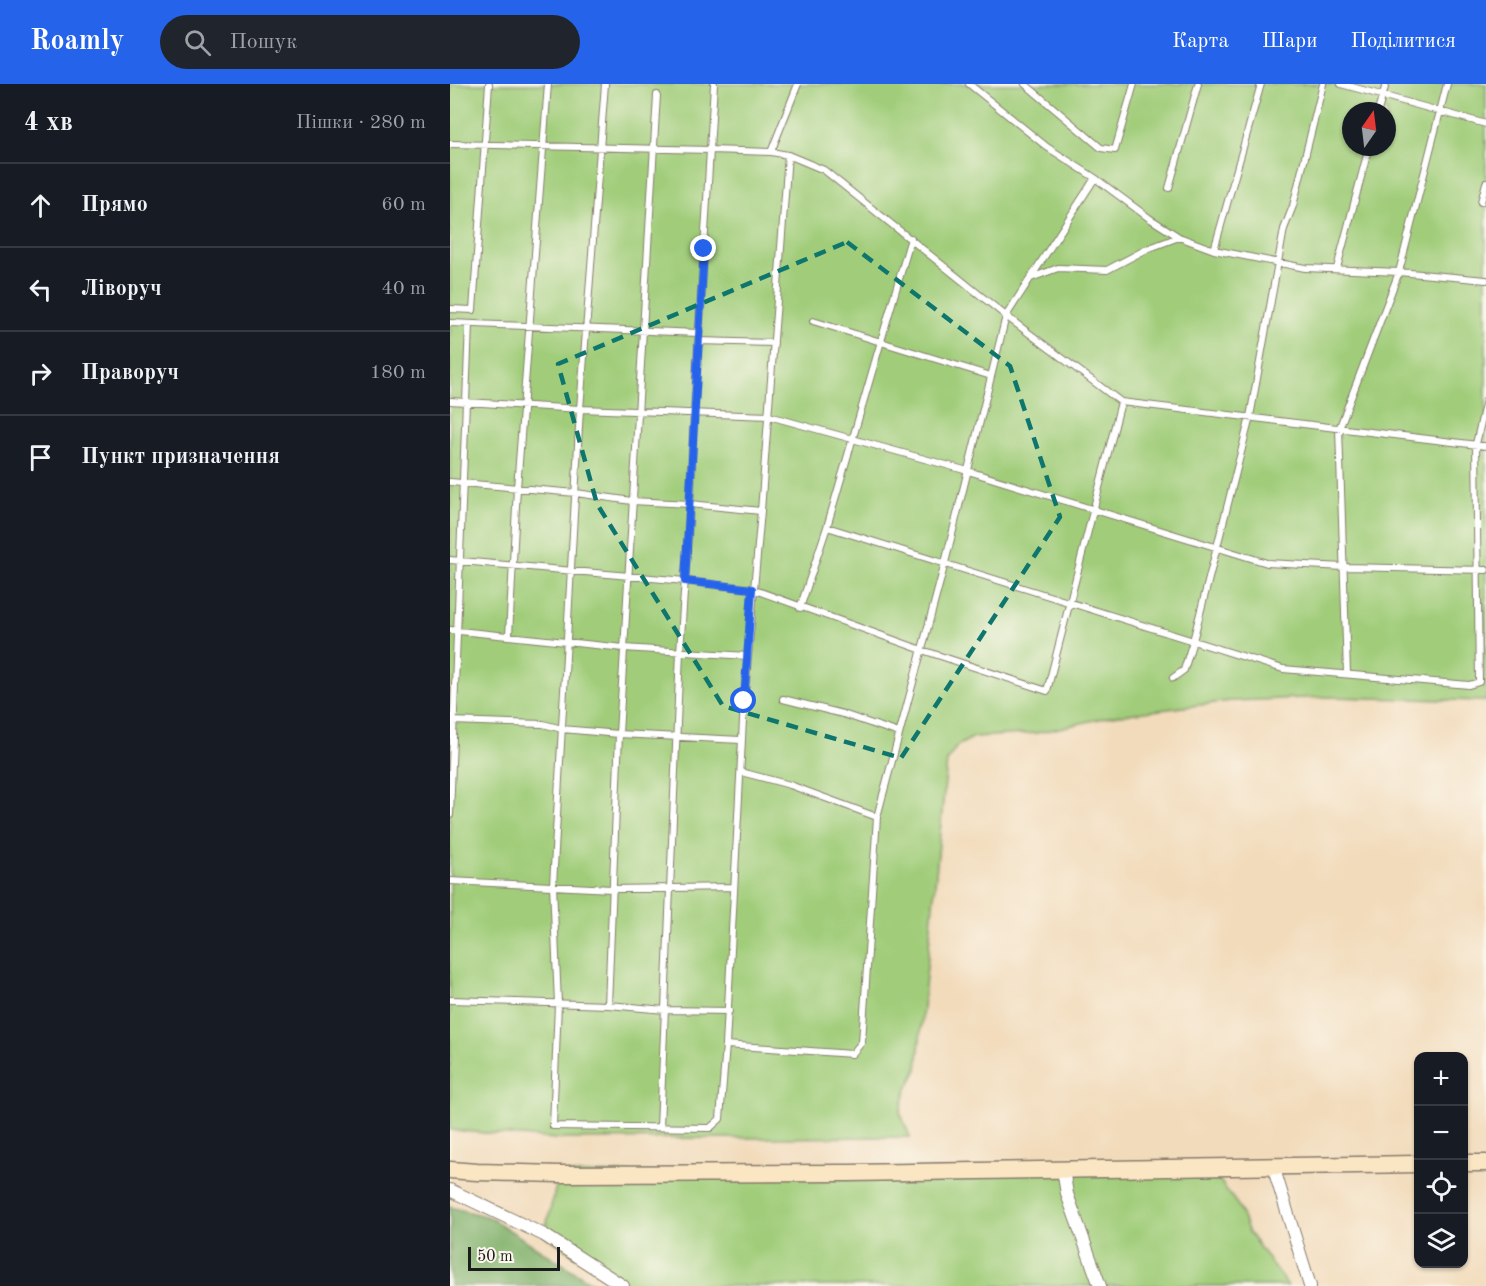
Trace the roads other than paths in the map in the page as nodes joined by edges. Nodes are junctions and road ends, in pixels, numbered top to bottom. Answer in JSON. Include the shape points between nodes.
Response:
{"nodes":[{"id":1,"x":489,"y":84,"type":"edge"},
{"id":2,"x":548,"y":84,"type":"edge"},
{"id":3,"x":605,"y":84,"type":"edge"},
{"id":4,"x":714,"y":84,"type":"edge"},
{"id":5,"x":798,"y":84,"type":"edge"},
{"id":6,"x":969,"y":84,"type":"edge"},
{"id":7,"x":1025,"y":84,"type":"edge"},
{"id":8,"x":1134,"y":84,"type":"edge"},
{"id":9,"x":1198,"y":84,"type":"edge"},
{"id":10,"x":1261,"y":84,"type":"edge"},
{"id":11,"x":1323,"y":84,"type":"edge"},
{"id":12,"x":1341,"y":84,"type":"edge"},
{"id":13,"x":1386,"y":84,"type":"edge"},
{"id":14,"x":1447,"y":84,"type":"edge"},
{"id":15,"x":657,"y":95,"type":"dead end"},
{"id":16,"x":1382,"y":96,"type":"junction"},
{"id":17,"x":1380,"y":102,"type":"edge"},
{"id":18,"x":1439,"y":111,"type":"junction"},
{"id":19,"x":1486,"y":124,"type":"edge"},
{"id":20,"x":450,"y":144,"type":"edge"},
{"id":21,"x":543,"y":145,"type":"junction"},
{"id":22,"x":484,"y":146,"type":"junction"},
{"id":23,"x":601,"y":147,"type":"junction"},
{"id":24,"x":654,"y":148,"type":"junction"},
{"id":25,"x":711,"y":150,"type":"junction"},
{"id":26,"x":771,"y":152,"type":"junction"},
{"id":27,"x":788,"y":155,"type":"junction"},
{"id":28,"x":1367,"y":156,"type":"edge"},
{"id":29,"x":1095,"y":178,"type":"junction"},
{"id":30,"x":1486,"y":183,"type":"edge"},
{"id":31,"x":1169,"y":188,"type":"dead end"},
{"id":32,"x":1481,"y":202,"type":"dead end"},
{"id":33,"x":1179,"y":237,"type":"junction"},
{"id":34,"x":911,"y":238,"type":"junction"},
{"id":35,"x":1214,"y":250,"type":"junction"},
{"id":36,"x":1277,"y":261,"type":"junction"},
{"id":37,"x":1337,"y":268,"type":"junction"},
{"id":38,"x":1399,"y":272,"type":"junction"},
{"id":39,"x":1030,"y":278,"type":"junction"},
{"id":40,"x":1486,"y":280,"type":"edge"},
{"id":41,"x":450,"y":309,"type":"edge"},
{"id":42,"x":1005,"y":316,"type":"junction"},
{"id":43,"x":813,"y":321,"type":"dead end"},
{"id":44,"x":450,"y":323,"type":"edge"},
{"id":45,"x":469,"y":324,"type":"junction"},
{"id":46,"x":529,"y":327,"type":"junction"},
{"id":47,"x":586,"y":328,"type":"junction"},
{"id":48,"x":642,"y":330,"type":"junction"},
{"id":49,"x":699,"y":333,"type":"junction"},
{"id":50,"x":699,"y":341,"type":"junction"},
{"id":51,"x":881,"y":341,"type":"junction"},
{"id":52,"x":774,"y":343,"type":"junction"},
{"id":53,"x":991,"y":376,"type":"junction"},
{"id":54,"x":1486,"y":400,"type":"edge"},
{"id":55,"x":450,"y":401,"type":"edge"},
{"id":56,"x":465,"y":402,"type":"junction"},
{"id":57,"x":1121,"y":402,"type":"junction"},
{"id":58,"x":524,"y":405,"type":"junction"},
{"id":59,"x":580,"y":409,"type":"junction"},
{"id":60,"x":637,"y":411,"type":"junction"},
{"id":61,"x":693,"y":414,"type":"junction"},
{"id":62,"x":769,"y":416,"type":"junction"},
{"id":63,"x":1250,"y":417,"type":"junction"},
{"id":64,"x":1340,"y":429,"type":"junction"},
{"id":65,"x":853,"y":439,"type":"junction"},
{"id":66,"x":1476,"y":444,"type":"junction"},
{"id":67,"x":1486,"y":446,"type":"edge"},
{"id":68,"x":968,"y":471,"type":"junction"},
{"id":69,"x":450,"y":482,"type":"edge"},
{"id":70,"x":462,"y":483,"type":"junction"},
{"id":71,"x":517,"y":488,"type":"junction"},
{"id":72,"x":576,"y":493,"type":"junction"},
{"id":73,"x":632,"y":501,"type":"junction"},
{"id":74,"x":690,"y":504,"type":"junction"},
{"id":75,"x":1094,"y":510,"type":"junction"},
{"id":76,"x":761,"y":511,"type":"junction"},
{"id":77,"x":827,"y":527,"type":"junction"},
{"id":78,"x":1216,"y":547,"type":"junction"},
{"id":79,"x":450,"y":560,"type":"edge"},
{"id":80,"x":459,"y":561,"type":"junction"},
{"id":81,"x":945,"y":563,"type":"junction"},
{"id":82,"x":513,"y":565,"type":"junction"},
{"id":83,"x":1344,"y":567,"type":"junction"},
{"id":84,"x":1476,"y":570,"type":"junction"},
{"id":85,"x":1486,"y":570,"type":"edge"},
{"id":86,"x":571,"y":571,"type":"junction"},
{"id":87,"x":629,"y":577,"type":"junction"},
{"id":88,"x":685,"y":581,"type":"junction"},
{"id":89,"x":752,"y":589,"type":"junction"},
{"id":90,"x":1070,"y":602,"type":"junction"},
{"id":91,"x":800,"y":608,"type":"junction"},
{"id":92,"x":453,"y":630,"type":"edge"},
{"id":93,"x":510,"y":635,"type":"junction"},
{"id":94,"x":1193,"y":641,"type":"junction"},
{"id":95,"x":567,"y":642,"type":"junction"},
{"id":96,"x":624,"y":648,"type":"junction"},
{"id":97,"x":921,"y":650,"type":"junction"},
{"id":98,"x":680,"y":652,"type":"junction"},
{"id":99,"x":747,"y":656,"type":"junction"},
{"id":100,"x":1347,"y":673,"type":"junction"},
{"id":101,"x":1173,"y":678,"type":"dead end"},
{"id":102,"x":783,"y":699,"type":"dead end"},
{"id":103,"x":451,"y":721,"type":"edge"},
{"id":104,"x":562,"y":729,"type":"junction"},
{"id":105,"x":899,"y":733,"type":"junction"},
{"id":106,"x":619,"y":734,"type":"junction"},
{"id":107,"x":676,"y":736,"type":"junction"},
{"id":108,"x":741,"y":740,"type":"junction"},
{"id":109,"x":741,"y":772,"type":"junction"},
{"id":110,"x":450,"y":814,"type":"edge"},
{"id":111,"x":877,"y":817,"type":"junction"},
{"id":112,"x":450,"y":880,"type":"edge"},
{"id":113,"x":553,"y":885,"type":"junction"},
{"id":114,"x":733,"y":887,"type":"junction"},
{"id":115,"x":612,"y":889,"type":"junction"},
{"id":116,"x":669,"y":889,"type":"junction"},
{"id":117,"x":450,"y":1000,"type":"edge"},
{"id":118,"x":558,"y":1004,"type":"junction"},
{"id":119,"x":608,"y":1005,"type":"junction"},
{"id":120,"x":665,"y":1010,"type":"junction"},
{"id":121,"x":729,"y":1011,"type":"junction"},
{"id":122,"x":726,"y":1045,"type":"junction"},
{"id":123,"x":660,"y":1127,"type":"junction"},
{"id":124,"x":1468,"y":1163,"type":"edge"},
{"id":125,"x":1486,"y":1163,"type":"edge"},
{"id":126,"x":1414,"y":1164,"type":"edge"},
{"id":127,"x":1273,"y":1166,"type":"junction"},
{"id":128,"x":450,"y":1170,"type":"edge"},
{"id":129,"x":1063,"y":1170,"type":"junction"},
{"id":130,"x":450,"y":1190,"type":"edge"},
{"id":131,"x":623,"y":1286,"type":"edge"},
{"id":132,"x":1100,"y":1286,"type":"edge"},
{"id":133,"x":1310,"y":1286,"type":"edge"}],
"edges":[{"from":1,"to":22,"type":"lane"},
{"from":2,"to":21,"type":"lane"},
{"from":3,"to":23,"type":"lane"},
{"from":4,"to":25,"type":"lane"},
{"from":5,"to":26,"type":"lane"},
{"from":6,"to":29,"type":"lane","via":[[1047,147]]},
{"from":7,"to":8,"type":"lane","via":[[1101,147],[1115,150]]},
{"from":9,"to":31,"type":"lane"},
{"from":10,"to":35,"type":"lane"},
{"from":11,"to":36,"type":"lane"},
{"from":12,"to":16,"type":"lane"},
{"from":13,"to":16,"type":"lane"},
{"from":14,"to":18,"type":"lane"},
{"from":15,"to":24,"type":"lane"},
{"from":16,"to":17,"type":"lane"},
{"from":16,"to":18,"type":"lane"},
{"from":18,"to":19,"type":"lane"},
{"from":18,"to":38,"type":"lane"},
{"from":20,"to":22,"type":"lane"},
{"from":21,"to":22,"type":"lane"},
{"from":21,"to":23,"type":"lane"},
{"from":21,"to":46,"type":"lane"},
{"from":22,"to":41,"type":"lane","via":[[473,309]]},
{"from":23,"to":24,"type":"lane"},
{"from":23,"to":47,"type":"lane"},
{"from":24,"to":25,"type":"lane"},
{"from":24,"to":48,"type":"lane"},
{"from":25,"to":26,"type":"lane"},
{"from":25,"to":49,"type":"lane"},
{"from":26,"to":27,"type":"lane"},
{"from":27,"to":34,"type":"lane","via":[[824,170]]},
{"from":27,"to":52,"type":"lane"},
{"from":28,"to":37,"type":"lane"},
{"from":29,"to":33,"type":"lane"},
{"from":29,"to":39,"type":"lane"},
{"from":30,"to":32,"type":"lane"},
{"from":33,"to":35,"type":"lane"},
{"from":33,"to":39,"type":"lane","via":[[1107,270],[1058,268]]},
{"from":34,"to":42,"type":"lane"},
{"from":34,"to":51,"type":"lane"},
{"from":35,"to":36,"type":"lane"},
{"from":36,"to":37,"type":"lane","via":[[1305,268]]},
{"from":36,"to":63,"type":"lane"},
{"from":37,"to":38,"type":"lane"},
{"from":38,"to":40,"type":"lane"},
{"from":38,"to":64,"type":"lane"},
{"from":39,"to":42,"type":"lane"},
{"from":42,"to":53,"type":"lane"},
{"from":42,"to":57,"type":"lane"},
{"from":43,"to":51,"type":"lane"},
{"from":44,"to":45,"type":"lane"},
{"from":45,"to":46,"type":"lane"},
{"from":45,"to":56,"type":"lane"},
{"from":46,"to":47,"type":"lane"},
{"from":46,"to":58,"type":"lane"},
{"from":47,"to":48,"type":"lane"},
{"from":47,"to":59,"type":"lane"},
{"from":48,"to":49,"type":"lane"},
{"from":48,"to":60,"type":"lane"},
{"from":49,"to":50,"type":"lane"},
{"from":50,"to":52,"type":"lane"},
{"from":50,"to":61,"type":"lane"},
{"from":51,"to":53,"type":"lane"},
{"from":51,"to":65,"type":"lane"},
{"from":52,"to":62,"type":"lane"},
{"from":53,"to":68,"type":"lane"},
{"from":54,"to":66,"type":"lane"},
{"from":55,"to":56,"type":"lane"},
{"from":56,"to":58,"type":"lane"},
{"from":56,"to":70,"type":"lane"},
{"from":57,"to":63,"type":"lane"},
{"from":57,"to":75,"type":"lane"},
{"from":58,"to":59,"type":"lane"},
{"from":58,"to":71,"type":"lane"},
{"from":59,"to":60,"type":"lane"},
{"from":59,"to":72,"type":"lane"},
{"from":60,"to":61,"type":"lane"},
{"from":60,"to":73,"type":"lane"},
{"from":61,"to":62,"type":"lane"},
{"from":61,"to":74,"type":"lane"},
{"from":62,"to":65,"type":"lane"},
{"from":62,"to":76,"type":"lane"},
{"from":63,"to":64,"type":"lane"},
{"from":63,"to":78,"type":"lane"},
{"from":64,"to":66,"type":"lane"},
{"from":64,"to":83,"type":"lane"},
{"from":65,"to":68,"type":"lane"},
{"from":65,"to":77,"type":"lane"},
{"from":66,"to":67,"type":"lane"},
{"from":66,"to":84,"type":"lane"},
{"from":68,"to":75,"type":"lane"},
{"from":68,"to":81,"type":"lane"},
{"from":69,"to":70,"type":"lane"},
{"from":70,"to":71,"type":"lane"},
{"from":70,"to":80,"type":"lane"},
{"from":71,"to":72,"type":"lane"},
{"from":71,"to":82,"type":"lane"},
{"from":72,"to":73,"type":"lane"},
{"from":72,"to":86,"type":"lane"},
{"from":73,"to":74,"type":"lane"},
{"from":73,"to":87,"type":"lane"},
{"from":74,"to":76,"type":"lane"},
{"from":74,"to":88,"type":"lane"},
{"from":75,"to":78,"type":"lane"},
{"from":75,"to":90,"type":"lane"},
{"from":76,"to":89,"type":"lane"},
{"from":77,"to":81,"type":"lane"},
{"from":77,"to":91,"type":"lane"},
{"from":78,"to":83,"type":"lane","via":[[1267,563]]},
{"from":78,"to":94,"type":"lane"},
{"from":79,"to":80,"type":"lane"},
{"from":80,"to":82,"type":"lane"},
{"from":80,"to":92,"type":"lane"},
{"from":81,"to":90,"type":"lane"},
{"from":81,"to":97,"type":"lane"},
{"from":82,"to":86,"type":"lane"},
{"from":82,"to":93,"type":"lane"},
{"from":83,"to":84,"type":"lane"},
{"from":83,"to":100,"type":"lane"},
{"from":84,"to":85,"type":"lane"},
{"from":84,"to":100,"type":"lane","via":[[1479,682],[1448,684]]},
{"from":86,"to":87,"type":"lane"},
{"from":86,"to":95,"type":"lane"},
{"from":87,"to":88,"type":"lane"},
{"from":87,"to":96,"type":"lane"},
{"from":88,"to":89,"type":"lane"},
{"from":88,"to":98,"type":"lane"},
{"from":89,"to":91,"type":"lane"},
{"from":89,"to":99,"type":"lane"},
{"from":90,"to":94,"type":"lane"},
{"from":90,"to":97,"type":"lane","via":[[1047,691]]},
{"from":91,"to":97,"type":"lane"},
{"from":92,"to":93,"type":"lane"},
{"from":92,"to":103,"type":"lane"},
{"from":93,"to":95,"type":"lane"},
{"from":94,"to":100,"type":"lane","via":[[1283,669]]},
{"from":94,"to":101,"type":"lane","via":[[1184,670]]},
{"from":95,"to":96,"type":"lane"},
{"from":95,"to":104,"type":"lane"},
{"from":96,"to":98,"type":"lane"},
{"from":96,"to":106,"type":"lane"},
{"from":97,"to":105,"type":"lane"},
{"from":98,"to":99,"type":"lane"},
{"from":98,"to":107,"type":"lane"},
{"from":99,"to":108,"type":"lane"},
{"from":102,"to":105,"type":"lane"},
{"from":103,"to":104,"type":"lane","via":[[543,724]]},
{"from":103,"to":110,"type":"lane"},
{"from":104,"to":106,"type":"lane"},
{"from":104,"to":113,"type":"lane"},
{"from":105,"to":111,"type":"lane"},
{"from":106,"to":107,"type":"lane"},
{"from":106,"to":115,"type":"lane"},
{"from":107,"to":108,"type":"lane"},
{"from":107,"to":116,"type":"lane"},
{"from":108,"to":109,"type":"lane"},
{"from":109,"to":111,"type":"lane","via":[[790,785]]},
{"from":109,"to":114,"type":"lane"},
{"from":111,"to":122,"type":"lane","via":[[862,1042],[852,1054]]},
{"from":112,"to":113,"type":"lane"},
{"from":113,"to":115,"type":"lane"},
{"from":113,"to":118,"type":"lane"},
{"from":114,"to":116,"type":"lane"},
{"from":114,"to":121,"type":"lane"},
{"from":115,"to":116,"type":"lane"},
{"from":115,"to":119,"type":"lane"},
{"from":116,"to":120,"type":"lane"},
{"from":117,"to":118,"type":"lane"},
{"from":118,"to":119,"type":"lane"},
{"from":118,"to":123,"type":"lane","via":[[553,1126]]},
{"from":119,"to":120,"type":"lane"},
{"from":120,"to":121,"type":"lane"},
{"from":120,"to":123,"type":"lane"},
{"from":121,"to":122,"type":"lane"},
{"from":122,"to":123,"type":"lane","via":[[720,1119],[710,1128]]},
{"from":124,"to":125,"type":"main road"},
{"from":126,"to":127,"type":"main road"},
{"from":127,"to":129,"type":"main road"},
{"from":127,"to":133,"type":"street"},
{"from":128,"to":129,"type":"main road","via":[[559,1174]]},
{"from":129,"to":132,"type":"street","via":[[1067,1194]]},
{"from":130,"to":131,"type":"street","via":[[544,1235]]}]}
